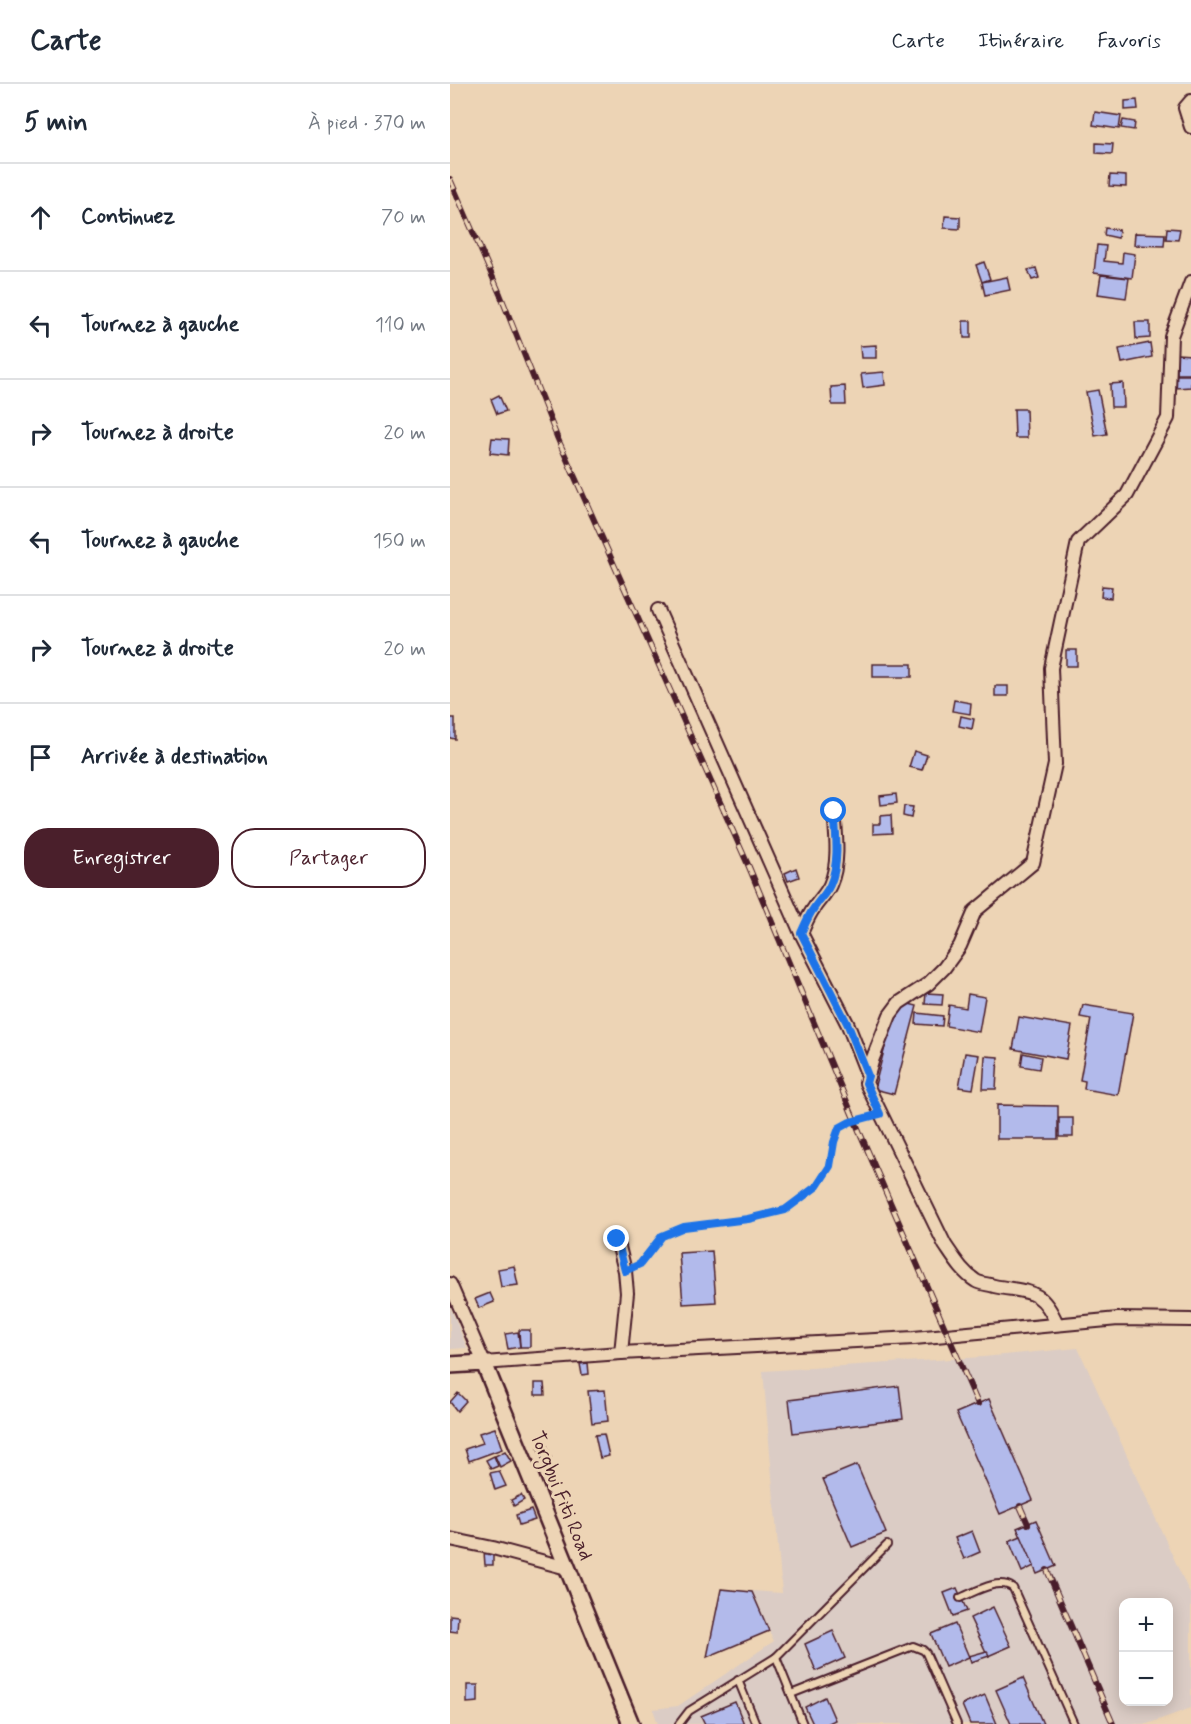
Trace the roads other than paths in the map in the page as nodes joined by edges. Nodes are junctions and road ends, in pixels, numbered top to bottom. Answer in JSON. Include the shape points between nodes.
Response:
{"nodes":[{"id":1,"x":1191,"y":101,"type":"edge"},
{"id":2,"x":1191,"y":127,"type":"edge"},
{"id":3,"x":1191,"y":282,"type":"edge"},
{"id":4,"x":658,"y":610,"type":"dead end"},
{"id":5,"x":834,"y":811,"type":"dead end"},
{"id":6,"x":801,"y":933,"type":"junction"},
{"id":7,"x":868,"y":1076,"type":"junction"},
{"id":8,"x":617,"y":1239,"type":"dead end"},
{"id":9,"x":450,"y":1284,"type":"edge"},
{"id":10,"x":1191,"y":1320,"type":"edge"},
{"id":11,"x":1057,"y":1324,"type":"junction"},
{"id":12,"x":621,"y":1353,"type":"junction"},
{"id":13,"x":484,"y":1363,"type":"junction"},
{"id":14,"x":450,"y":1365,"type":"edge"},
{"id":15,"x":450,"y":1539,"type":"edge"},
{"id":16,"x":887,"y":1545,"type":"dead end"},
{"id":17,"x":567,"y":1568,"type":"junction"},
{"id":18,"x":960,"y":1598,"type":"dead end"},
{"id":19,"x":776,"y":1657,"type":"junction"},
{"id":20,"x":738,"y":1680,"type":"junction"},
{"id":21,"x":791,"y":1694,"type":"junction"},
{"id":22,"x":631,"y":1724,"type":"edge"},
{"id":23,"x":679,"y":1724,"type":"edge"},
{"id":24,"x":756,"y":1724,"type":"edge"},
{"id":25,"x":803,"y":1724,"type":"edge"},
{"id":26,"x":957,"y":1724,"type":"edge"},
{"id":27,"x":1074,"y":1724,"type":"edge"}],
"edges":[{"from":1,"to":2,"type":"street","via":[[1185,108]]},
{"from":3,"to":7,"type":"street","via":[[1171,336],[1168,418],[1127,495],[1078,542],[1051,668],[1055,764],[1033,863],[975,911],[960,946],[944,968],[928,984],[899,1002],[890,1015]]},
{"from":4,"to":6,"type":"street"},
{"from":5,"to":6,"type":"street","via":[[837,838],[831,883]]},
{"from":6,"to":7,"type":"street","via":[[848,1025]]},
{"from":7,"to":11,"type":"street","via":[[866,1083],[880,1114],[960,1268],[978,1282],[1041,1297]]},
{"from":8,"to":12,"type":"street","via":[[627,1293]]},
{"from":9,"to":13,"type":"street","name":"Torgbui Fiti Road"},
{"from":10,"to":11,"type":"street","via":[[1118,1319]]},
{"from":11,"to":12,"type":"street","via":[[914,1338]]},
{"from":12,"to":13,"type":"street"},
{"from":13,"to":14,"type":"street"},
{"from":13,"to":17,"type":"street","name":"Torgbui Fiti Road"},
{"from":15,"to":17,"type":"street"},
{"from":16,"to":19,"type":"lane"},
{"from":17,"to":22,"type":"street","name":"Torgbui Fiti Road"},
{"from":18,"to":27,"type":"lane","via":[[999,1583],[1013,1588]]},
{"from":19,"to":20,"type":"lane"},
{"from":19,"to":21,"type":"lane"},
{"from":20,"to":23,"type":"lane","via":[[689,1711]]},
{"from":20,"to":24,"type":"lane"},
{"from":21,"to":25,"type":"lane"},
{"from":21,"to":26,"type":"lane","via":[[913,1646],[926,1653]]}]}
